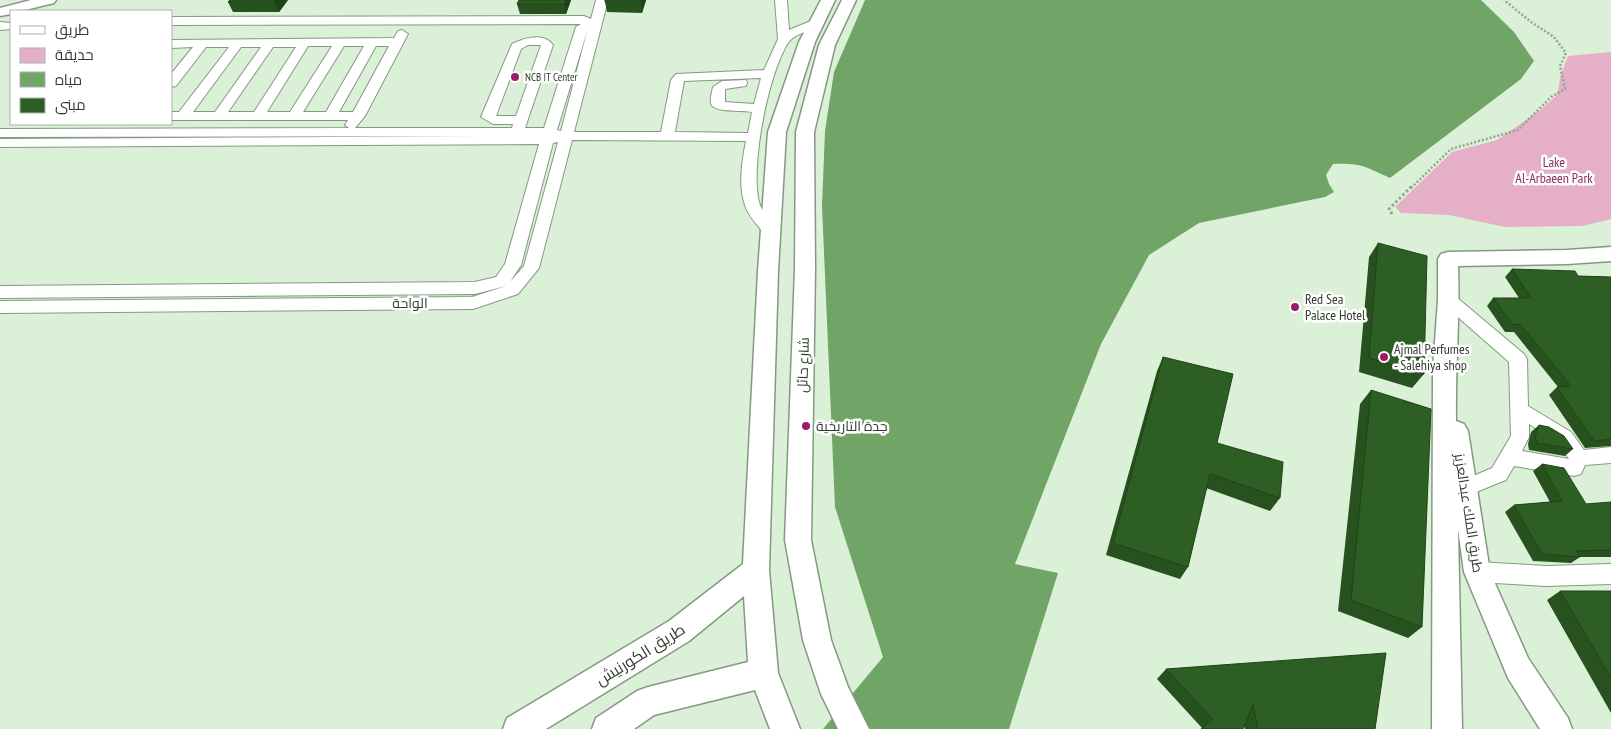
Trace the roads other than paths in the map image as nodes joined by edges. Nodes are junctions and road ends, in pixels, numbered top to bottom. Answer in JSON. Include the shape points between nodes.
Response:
{"nodes":[{"id":1,"x":20,"y":0,"type":"edge"},
{"id":2,"x":49,"y":0,"type":"edge"},
{"id":3,"x":591,"y":0,"type":"edge"},
{"id":4,"x":602,"y":0,"type":"edge"},
{"id":5,"x":781,"y":0,"type":"edge"},
{"id":6,"x":828,"y":0,"type":"edge"},
{"id":7,"x":849,"y":0,"type":"edge"},
{"id":8,"x":0,"y":5,"type":"edge"},
{"id":9,"x":0,"y":12,"type":"edge"},
{"id":10,"x":172,"y":21,"type":"edge"},
{"id":11,"x":817,"y":23,"type":"junction"},
{"id":12,"x":408,"y":25,"type":"junction"},
{"id":13,"x":587,"y":26,"type":"junction"},
{"id":14,"x":172,"y":29,"type":"edge"},
{"id":15,"x":784,"y":39,"type":"junction"},
{"id":16,"x":203,"y":42,"type":"junction"},
{"id":17,"x":239,"y":42,"type":"junction"},
{"id":18,"x":270,"y":42,"type":"junction"},
{"id":19,"x":305,"y":42,"type":"junction"},
{"id":20,"x":341,"y":42,"type":"junction"},
{"id":21,"x":372,"y":42,"type":"junction"},
{"id":22,"x":398,"y":42,"type":"junction"},
{"id":23,"x":172,"y":44,"type":"edge"},
{"id":24,"x":767,"y":77,"type":"junction"},
{"id":25,"x":172,"y":82,"type":"edge"},
{"id":26,"x":760,"y":110,"type":"junction"},
{"id":27,"x":177,"y":116,"type":"edge"},
{"id":28,"x":219,"y":116,"type":"junction"},
{"id":29,"x":258,"y":116,"type":"junction"},
{"id":30,"x":294,"y":116,"type":"junction"},
{"id":31,"x":330,"y":116,"type":"junction"},
{"id":32,"x":358,"y":116,"type":"junction"},
{"id":33,"x":519,"y":126,"type":"junction"},
{"id":34,"x":64,"y":128,"type":"edge"},
{"id":35,"x":0,"y":132,"type":"edge"},
{"id":36,"x":348,"y":132,"type":"junction"},
{"id":37,"x":549,"y":136,"type":"junction"},
{"id":38,"x":566,"y":136,"type":"junction"},
{"id":39,"x":667,"y":137,"type":"junction"},
{"id":40,"x":753,"y":137,"type":"junction"},
{"id":41,"x":0,"y":143,"type":"edge"},
{"id":42,"x":770,"y":230,"type":"junction"},
{"id":43,"x":1611,"y":254,"type":"edge"},
{"id":44,"x":0,"y":292,"type":"edge"},
{"id":45,"x":1449,"y":300,"type":"junction"},
{"id":46,"x":0,"y":306,"type":"edge"},
{"id":47,"x":1444,"y":369,"type":"junction"},
{"id":48,"x":1519,"y":409,"type":"junction"},
{"id":49,"x":1611,"y":455,"type":"edge"},
{"id":50,"x":1509,"y":457,"type":"junction"},
{"id":51,"x":1579,"y":458,"type":"junction"},
{"id":52,"x":1466,"y":488,"type":"junction"},
{"id":53,"x":756,"y":570,"type":"junction"},
{"id":54,"x":1477,"y":572,"type":"junction"},
{"id":55,"x":1611,"y":574,"type":"edge"},
{"id":56,"x":763,"y":673,"type":"junction"},
{"id":57,"x":518,"y":729,"type":"edge"},
{"id":58,"x":608,"y":729,"type":"edge"},
{"id":59,"x":785,"y":729,"type":"edge"},
{"id":60,"x":854,"y":729,"type":"edge"},
{"id":61,"x":1447,"y":729,"type":"edge"},
{"id":62,"x":1557,"y":729,"type":"edge"}],
"edges":[{"from":1,"to":8,"type":"main road"},
{"from":2,"to":9,"type":"main road"},
{"from":3,"to":13,"type":"street","name":"الواحة"},
{"from":4,"to":13,"type":"street","name":"الواحة"},
{"from":5,"to":15,"type":"street"},
{"from":6,"to":11,"type":"main road"},
{"from":7,"to":60,"type":"main road","name":"شارع حائل","via":[[827,45],[805,132],[798,540],[817,640],[836,694]]},
{"from":10,"to":12,"type":"street"},
{"from":11,"to":15,"type":"street"},
{"from":11,"to":42,"type":"main road","via":[[777,132]]},
{"from":12,"to":13,"type":"street"},
{"from":12,"to":14,"type":"street"},
{"from":12,"to":22,"type":"street"},
{"from":13,"to":37,"type":"street","name":"الواحة"},
{"from":13,"to":38,"type":"street","name":"الواحة"},
{"from":15,"to":24,"type":"street"},
{"from":16,"to":17,"type":"street"},
{"from":16,"to":23,"type":"street"},
{"from":16,"to":25,"type":"street"},
{"from":17,"to":18,"type":"street"},
{"from":17,"to":27,"type":"street"},
{"from":18,"to":19,"type":"street"},
{"from":18,"to":28,"type":"street"},
{"from":19,"to":20,"type":"street"},
{"from":19,"to":29,"type":"street"},
{"from":20,"to":21,"type":"street"},
{"from":20,"to":30,"type":"street"},
{"from":21,"to":22,"type":"street"},
{"from":21,"to":31,"type":"street"},
{"from":22,"to":32,"type":"street"},
{"from":24,"to":26,"type":"street"},
{"from":24,"to":26,"type":"street","via":[[719,87],[720,105],[750,106]]},
{"from":24,"to":39,"type":"street","via":[[680,77]]},
{"from":26,"to":40,"type":"street"},
{"from":27,"to":28,"type":"street"},
{"from":28,"to":29,"type":"street"},
{"from":29,"to":30,"type":"street"},
{"from":30,"to":31,"type":"street"},
{"from":31,"to":32,"type":"street"},
{"from":32,"to":36,"type":"street"},
{"from":33,"to":33,"type":"street","via":[[546,45],[544,41],[522,43],[516,47],[488,116]]},
{"from":33,"to":36,"type":"street"},
{"from":33,"to":37,"type":"street"},
{"from":34,"to":35,"type":"street"},
{"from":34,"to":36,"type":"street"},
{"from":37,"to":38,"type":"street"},
{"from":37,"to":41,"type":"street"},
{"from":37,"to":44,"type":"street","name":"الواحة","via":[[513,265],[502,281],[475,288]]},
{"from":38,"to":39,"type":"street"},
{"from":38,"to":46,"type":"street","name":"الواحة","via":[[532,268],[512,290],[473,303]]},
{"from":39,"to":40,"type":"street"},
{"from":40,"to":42,"type":"street","via":[[749,182],[752,205]]},
{"from":42,"to":53,"type":"main road"},
{"from":43,"to":45,"type":"main road","name":"طريق الملك عبدالعزيز","via":[[1448,258]]},
{"from":45,"to":47,"type":"main road","name":"طريق الملك عبدالعزيز"},
{"from":45,"to":48,"type":"street","via":[[1518,359]]},
{"from":47,"to":52,"type":"main road","name":"طريق الملك عبدالعزيز"},
{"from":47,"to":61,"type":"main road","name":"طريق الملك عبدالعزيز"},
{"from":48,"to":50,"type":"street","via":[[1520,438]]},
{"from":48,"to":51,"type":"street","via":[[1564,437]]},
{"from":49,"to":51,"type":"street"},
{"from":50,"to":51,"type":"street","via":[[1574,468]]},
{"from":50,"to":52,"type":"street","via":[[1499,474]]},
{"from":52,"to":54,"type":"main road","name":"طريق الملك عبدالعزيز"},
{"from":53,"to":56,"type":"main road"},
{"from":53,"to":57,"type":"main road","name":"طريق الكورنيش","via":[[679,631]]},
{"from":54,"to":55,"type":"street","via":[[1546,576]]},
{"from":54,"to":62,"type":"main road","name":"طريق الملك عبدالعزيز","via":[[1518,668]]},
{"from":56,"to":58,"type":"main road","via":[[648,702]]},
{"from":56,"to":59,"type":"main road"}]}
